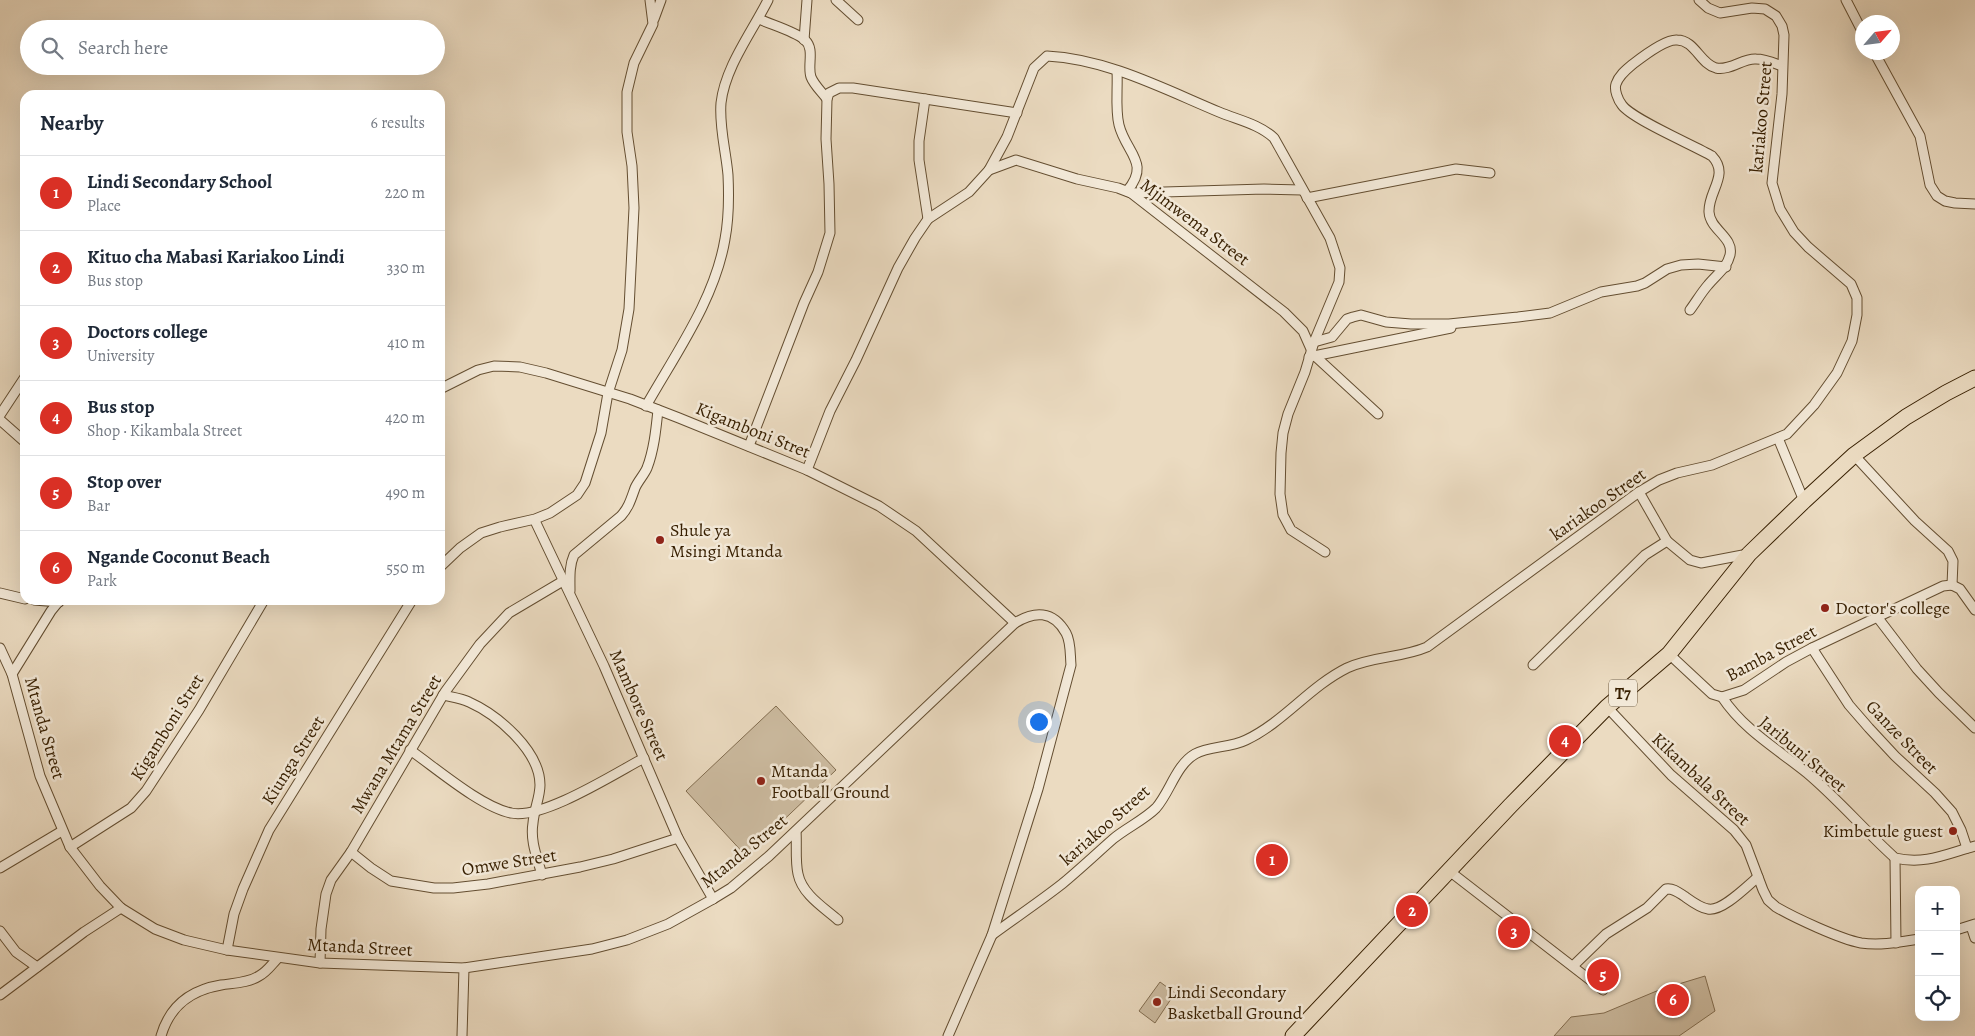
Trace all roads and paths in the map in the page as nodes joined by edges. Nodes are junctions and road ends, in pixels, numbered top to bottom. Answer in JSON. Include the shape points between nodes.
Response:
{"nodes":[{"id":1,"x":650,"y":0,"type":"edge"},
{"id":2,"x":661,"y":0,"type":"edge"},
{"id":3,"x":768,"y":0,"type":"edge"},
{"id":4,"x":807,"y":0,"type":"edge"},
{"id":5,"x":836,"y":0,"type":"edge"},
{"id":6,"x":1699,"y":0,"type":"edge"},
{"id":7,"x":1846,"y":0,"type":"edge"},
{"id":8,"x":1855,"y":17,"type":"edge"},
{"id":9,"x":759,"y":19,"type":"junction"},
{"id":10,"x":858,"y":20,"type":"dead end"},
{"id":11,"x":653,"y":24,"type":"junction"},
{"id":12,"x":804,"y":40,"type":"junction"},
{"id":13,"x":1878,"y":60,"type":"edge"},
{"id":14,"x":1782,"y":66,"type":"junction"},
{"id":15,"x":1117,"y":71,"type":"junction"},
{"id":16,"x":827,"y":99,"type":"junction"},
{"id":17,"x":925,"y":99,"type":"junction"},
{"id":18,"x":1017,"y":113,"type":"junction"},
{"id":19,"x":989,"y":170,"type":"junction"},
{"id":20,"x":1490,"y":173,"type":"dead end"},
{"id":21,"x":1302,"y":190,"type":"junction"},
{"id":22,"x":1129,"y":192,"type":"junction"},
{"id":23,"x":1307,"y":198,"type":"junction"},
{"id":24,"x":1975,"y":204,"type":"edge"},
{"id":25,"x":928,"y":219,"type":"junction"},
{"id":26,"x":1726,"y":267,"type":"junction"},
{"id":27,"x":1690,"y":310,"type":"dead end"},
{"id":28,"x":1490,"y":320,"type":"junction"},
{"id":29,"x":1312,"y":351,"type":"junction"},
{"id":30,"x":1975,"y":378,"type":"edge"},
{"id":31,"x":20,"y":385,"type":"edge"},
{"id":32,"x":445,"y":386,"type":"edge"},
{"id":33,"x":608,"y":393,"type":"junction"},
{"id":34,"x":646,"y":406,"type":"junction"},
{"id":35,"x":658,"y":410,"type":"junction"},
{"id":36,"x":1378,"y":414,"type":"dead end"},
{"id":37,"x":0,"y":415,"type":"edge"},
{"id":38,"x":0,"y":420,"type":"edge"},
{"id":39,"x":20,"y":438,"type":"edge"},
{"id":40,"x":1778,"y":438,"type":"junction"},
{"id":41,"x":749,"y":446,"type":"junction"},
{"id":42,"x":1854,"y":455,"type":"junction"},
{"id":43,"x":807,"y":470,"type":"junction"},
{"id":44,"x":1639,"y":492,"type":"junction"},
{"id":45,"x":1804,"y":500,"type":"junction"},
{"id":46,"x":536,"y":523,"type":"dead end"},
{"id":47,"x":1667,"y":541,"type":"junction"},
{"id":48,"x":1325,"y":552,"type":"dead end"},
{"id":49,"x":1749,"y":554,"type":"junction"},
{"id":50,"x":445,"y":562,"type":"edge"},
{"id":51,"x":564,"y":580,"type":"junction"},
{"id":52,"x":1952,"y":585,"type":"junction"},
{"id":53,"x":0,"y":593,"type":"edge"},
{"id":54,"x":571,"y":596,"type":"junction"},
{"id":55,"x":20,"y":598,"type":"edge"},
{"id":56,"x":56,"y":605,"type":"edge"},
{"id":57,"x":261,"y":605,"type":"edge"},
{"id":58,"x":409,"y":605,"type":"edge"},
{"id":59,"x":1975,"y":610,"type":"edge"},
{"id":60,"x":1878,"y":618,"type":"junction"},
{"id":61,"x":1014,"y":623,"type":"junction"},
{"id":62,"x":0,"y":648,"type":"edge"},
{"id":63,"x":1812,"y":648,"type":"junction"},
{"id":64,"x":1669,"y":654,"type":"junction"},
{"id":65,"x":1534,"y":665,"type":"dead end"},
{"id":66,"x":12,"y":674,"type":"junction"},
{"id":67,"x":443,"y":695,"type":"junction"},
{"id":68,"x":1722,"y":697,"type":"junction"},
{"id":69,"x":1607,"y":707,"type":"junction"},
{"id":70,"x":1975,"y":728,"type":"edge"},
{"id":71,"x":410,"y":750,"type":"junction"},
{"id":72,"x":644,"y":758,"type":"junction"},
{"id":73,"x":535,"y":812,"type":"junction"},
{"id":74,"x":796,"y":830,"type":"junction"},
{"id":75,"x":62,"y":831,"type":"junction"},
{"id":76,"x":678,"y":838,"type":"junction"},
{"id":77,"x":70,"y":847,"type":"junction"},
{"id":78,"x":1971,"y":847,"type":"edge"},
{"id":79,"x":351,"y":852,"type":"junction"},
{"id":80,"x":1895,"y":858,"type":"junction"},
{"id":81,"x":0,"y":868,"type":"edge"},
{"id":82,"x":1448,"y":870,"type":"junction"},
{"id":83,"x":542,"y":874,"type":"junction"},
{"id":84,"x":1758,"y":877,"type":"junction"},
{"id":85,"x":713,"y":899,"type":"junction"},
{"id":86,"x":121,"y":908,"type":"junction"},
{"id":87,"x":838,"y":920,"type":"dead end"},
{"id":88,"x":1973,"y":925,"type":"edge"},
{"id":89,"x":1960,"y":929,"type":"edge"},
{"id":90,"x":0,"y":931,"type":"edge"},
{"id":91,"x":992,"y":935,"type":"junction"},
{"id":92,"x":1975,"y":938,"type":"edge"},
{"id":93,"x":1915,"y":940,"type":"edge"},
{"id":94,"x":1896,"y":943,"type":"junction"},
{"id":95,"x":228,"y":950,"type":"junction"},
{"id":96,"x":278,"y":958,"type":"junction"},
{"id":97,"x":320,"y":963,"type":"junction"},
{"id":98,"x":1573,"y":966,"type":"junction"},
{"id":99,"x":37,"y":967,"type":"junction"},
{"id":100,"x":464,"y":968,"type":"junction"},
{"id":101,"x":1603,"y":990,"type":"dead end"},
{"id":102,"x":0,"y":995,"type":"edge"},
{"id":103,"x":161,"y":1036,"type":"edge"},
{"id":104,"x":462,"y":1036,"type":"edge"},
{"id":105,"x":948,"y":1036,"type":"edge"},
{"id":106,"x":1293,"y":1036,"type":"edge"}],
"edges":[{"from":1,"to":11,"type":"street"},
{"from":2,"to":11,"type":"street"},
{"from":3,"to":9,"type":"street"},
{"from":4,"to":12,"type":"street"},
{"from":5,"to":10,"type":"street"},
{"from":6,"to":14,"type":"street","name":"kariakoo Street","via":[[1720,13],[1758,8],[1776,16],[1784,31]]},
{"from":7,"to":8,"type":"street"},
{"from":9,"to":12,"type":"street"},
{"from":9,"to":34,"type":"street","via":[[732,66],[722,102],[728,209],[719,266],[703,307]]},
{"from":11,"to":33,"type":"street","via":[[641,46],[627,92],[634,208],[631,286],[626,330]]},
{"from":12,"to":16,"type":"street","via":[[810,52],[810,75]]},
{"from":13,"to":24,"type":"street","via":[[1920,136],[1930,185],[1937,196],[1945,201]]},
{"from":14,"to":26,"type":"street","via":[[1757,58],[1716,68],[1707,64],[1695,49],[1677,39],[1635,62],[1621,75],[1616,85],[1622,106],[1635,116],[1712,156],[1719,163],[1720,171],[1708,210],[1713,225],[1729,244],[1731,251]]},
{"from":14,"to":40,"type":"street","name":"kariakoo Street","via":[[1772,183],[1780,209],[1794,232],[1851,284],[1857,298],[1857,315],[1852,341],[1837,373],[1814,406],[1787,434]]},
{"from":15,"to":18,"type":"street","via":[[1079,59],[1047,56],[1034,68]]},
{"from":15,"to":21,"type":"street","via":[[1267,131],[1281,148]]},
{"from":15,"to":22,"type":"street","via":[[1118,124],[1138,167],[1137,178]]},
{"from":16,"to":17,"type":"street","via":[[829,93],[839,88],[853,88]]},
{"from":16,"to":41,"type":"street","via":[[830,233],[818,272]]},
{"from":17,"to":18,"type":"street"},
{"from":17,"to":25,"type":"street","via":[[919,160]]},
{"from":18,"to":19,"type":"street"},
{"from":19,"to":22,"type":"street","name":"Mjimwema Street","via":[[1016,160]]},
{"from":19,"to":25,"type":"street","name":"Mjimwema Street","via":[[969,192]]},
{"from":20,"to":23,"type":"street","via":[[1456,169]]},
{"from":21,"to":22,"type":"street"},
{"from":21,"to":23,"type":"street"},
{"from":22,"to":29,"type":"street","name":"Mjimwema Street","via":[[1284,312],[1303,330]]},
{"from":23,"to":29,"type":"street","via":[[1330,238],[1340,268],[1339,282]]},
{"from":25,"to":43,"type":"street","name":"Mjimwema Street","via":[[898,268],[830,411]]},
{"from":26,"to":27,"type":"street","via":[[1711,281]]},
{"from":26,"to":28,"type":"street","via":[[1681,265],[1667,269],[1645,284],[1601,292],[1550,312]]},
{"from":28,"to":29,"type":"street"},
{"from":28,"to":29,"type":"street","via":[[1411,324],[1361,315],[1347,319],[1332,337]]},
{"from":29,"to":36,"type":"street"},
{"from":29,"to":48,"type":"street","via":[[1283,433],[1280,494],[1283,516],[1291,530]]},
{"from":30,"to":42,"type":"highway","number":"T7","via":[[1906,417]]},
{"from":31,"to":37,"type":"street"},
{"from":32,"to":33,"type":"street","name":"Kigamboni Stret","via":[[478,370],[494,366],[520,367]]},
{"from":33,"to":34,"type":"street","name":"Kigamboni Stret"},
{"from":33,"to":50,"type":"street","via":[[604,422],[585,483],[577,495],[542,516],[481,534]]},
{"from":34,"to":35,"type":"street","name":"Kigamboni Stret"},
{"from":35,"to":41,"type":"street","name":"Kigamboni Stret"},
{"from":35,"to":54,"type":"street","via":[[647,469],[627,510],[574,555],[571,561]]},
{"from":38,"to":39,"type":"street"},
{"from":40,"to":44,"type":"street","name":"kariakoo Street","via":[[1712,465],[1677,473]]},
{"from":40,"to":45,"type":"street"},
{"from":41,"to":43,"type":"street","name":"Kigamboni Stret"},
{"from":42,"to":45,"type":"highway","number":"T7"},
{"from":42,"to":52,"type":"street","via":[[1915,521],[1948,551],[1953,561]]},
{"from":43,"to":61,"type":"street","name":"Kigamboni Stret","via":[[897,517]]},
{"from":44,"to":47,"type":"street"},
{"from":44,"to":91,"type":"street","name":"kariakoo Street","via":[[1427,646],[1348,668],[1315,687],[1258,734],[1238,744],[1195,754],[1187,760],[1155,809]]},
{"from":45,"to":49,"type":"highway","number":"T7"},
{"from":46,"to":51,"type":"street","name":"Mambore Street"},
{"from":47,"to":49,"type":"street","via":[[1690,560],[1701,563]]},
{"from":47,"to":65,"type":"street","via":[[1644,555]]},
{"from":49,"to":64,"type":"highway","number":"T7"},
{"from":51,"to":54,"type":"street","name":"Mambore Street"},
{"from":51,"to":67,"type":"street","name":"Mwana Mtama Street","via":[[514,610],[496,625]]},
{"from":52,"to":59,"type":"street","via":[[1960,589]]},
{"from":52,"to":60,"type":"street","name":"Bamba Street","via":[[1943,586]]},
{"from":53,"to":55,"type":"street"},
{"from":54,"to":72,"type":"street","name":"Mambore Street"},
{"from":56,"to":66,"type":"street"},
{"from":57,"to":77,"type":"street","name":"Kigamboni Stret","via":[[146,791],[131,808]]},
{"from":58,"to":95,"type":"street","name":"Kiunga Street","via":[[269,830],[234,914]]},
{"from":60,"to":63,"type":"street","name":"Bamba Street"},
{"from":60,"to":70,"type":"street","via":[[1916,669]]},
{"from":61,"to":74,"type":"street","name":"Mtanda Street"},
{"from":61,"to":91,"type":"street","name":"Mtanda Street","via":[[1034,614],[1052,618],[1066,634],[1070,664],[1038,789]]},
{"from":62,"to":66,"type":"street","name":"Mtanda Street"},
{"from":63,"to":68,"type":"street","name":"Bamba Street","via":[[1744,690]]},
{"from":63,"to":78,"type":"street","name":"Ganze Street","via":[[1869,728],[1952,812]]},
{"from":64,"to":68,"type":"street","name":"Bamba Street","via":[[1712,694]]},
{"from":64,"to":69,"type":"highway","number":"T7"},
{"from":66,"to":75,"type":"street","name":"Mtanda Street","via":[[40,776]]},
{"from":67,"to":71,"type":"street","name":"Mwana Mtama Street"},
{"from":67,"to":73,"type":"street","via":[[467,701],[484,710],[515,734],[538,771],[540,786]]},
{"from":68,"to":80,"type":"street","name":"Jaribuni Street","via":[[1747,728],[1808,774]]},
{"from":69,"to":82,"type":"highway","number":"T7"},
{"from":69,"to":84,"type":"street","name":"Kikambala Street","via":[[1671,775],[1734,830],[1746,845]]},
{"from":71,"to":73,"type":"street","via":[[486,804],[513,814]]},
{"from":71,"to":79,"type":"street","name":"Mwana Mtama Street"},
{"from":72,"to":73,"type":"street","via":[[570,798]]},
{"from":72,"to":76,"type":"street","name":"Mambore Street"},
{"from":73,"to":83,"type":"street","via":[[532,845]]},
{"from":74,"to":85,"type":"street","name":"Mtanda Street","via":[[746,875]]},
{"from":74,"to":87,"type":"street","via":[[797,872],[801,884]]},
{"from":75,"to":77,"type":"street","name":"Mtanda Street"},
{"from":75,"to":81,"type":"street"},
{"from":76,"to":83,"type":"street","name":"Omwe Street","via":[[613,859]]},
{"from":76,"to":85,"type":"street","name":"Mambore Street"},
{"from":77,"to":86,"type":"street","name":"Mtanda Street"},
{"from":78,"to":80,"type":"street","via":[[1926,860],[1911,862]]},
{"from":79,"to":83,"type":"street","name":"Omwe Street","via":[[390,881],[434,888],[488,884]]},
{"from":79,"to":97,"type":"street","name":"Mwana Mtama Street","via":[[331,880],[326,894]]},
{"from":80,"to":94,"type":"street"},
{"from":82,"to":98,"type":"street"},
{"from":82,"to":106,"type":"highway","number":"T7"},
{"from":84,"to":94,"type":"street","name":"Kikambala Street","via":[[1768,900],[1786,912],[1861,943]]},
{"from":84,"to":98,"type":"street","via":[[1714,910],[1666,889],[1647,908],[1606,934]]},
{"from":85,"to":100,"type":"street","name":"Mtanda Street","via":[[668,924],[627,940],[592,949]]},
{"from":86,"to":95,"type":"street","name":"Mtanda Street","via":[[166,934]]},
{"from":86,"to":99,"type":"street"},
{"from":88,"to":89,"type":"street"},
{"from":88,"to":92,"type":"street"},
{"from":90,"to":99,"type":"street","via":[[16,952]]},
{"from":91,"to":105,"type":"street","name":"Mtanda Street"},
{"from":93,"to":94,"type":"street","name":"Kikambala Street"},
{"from":95,"to":96,"type":"street","name":"Mtanda Street"},
{"from":96,"to":97,"type":"street","name":"Mtanda Street"},
{"from":96,"to":103,"type":"street","via":[[259,976],[199,990],[186,998],[171,1012]]},
{"from":97,"to":100,"type":"street","name":"Mtanda Street"},
{"from":98,"to":101,"type":"street"},
{"from":99,"to":102,"type":"street"},
{"from":100,"to":104,"type":"street"}]}
